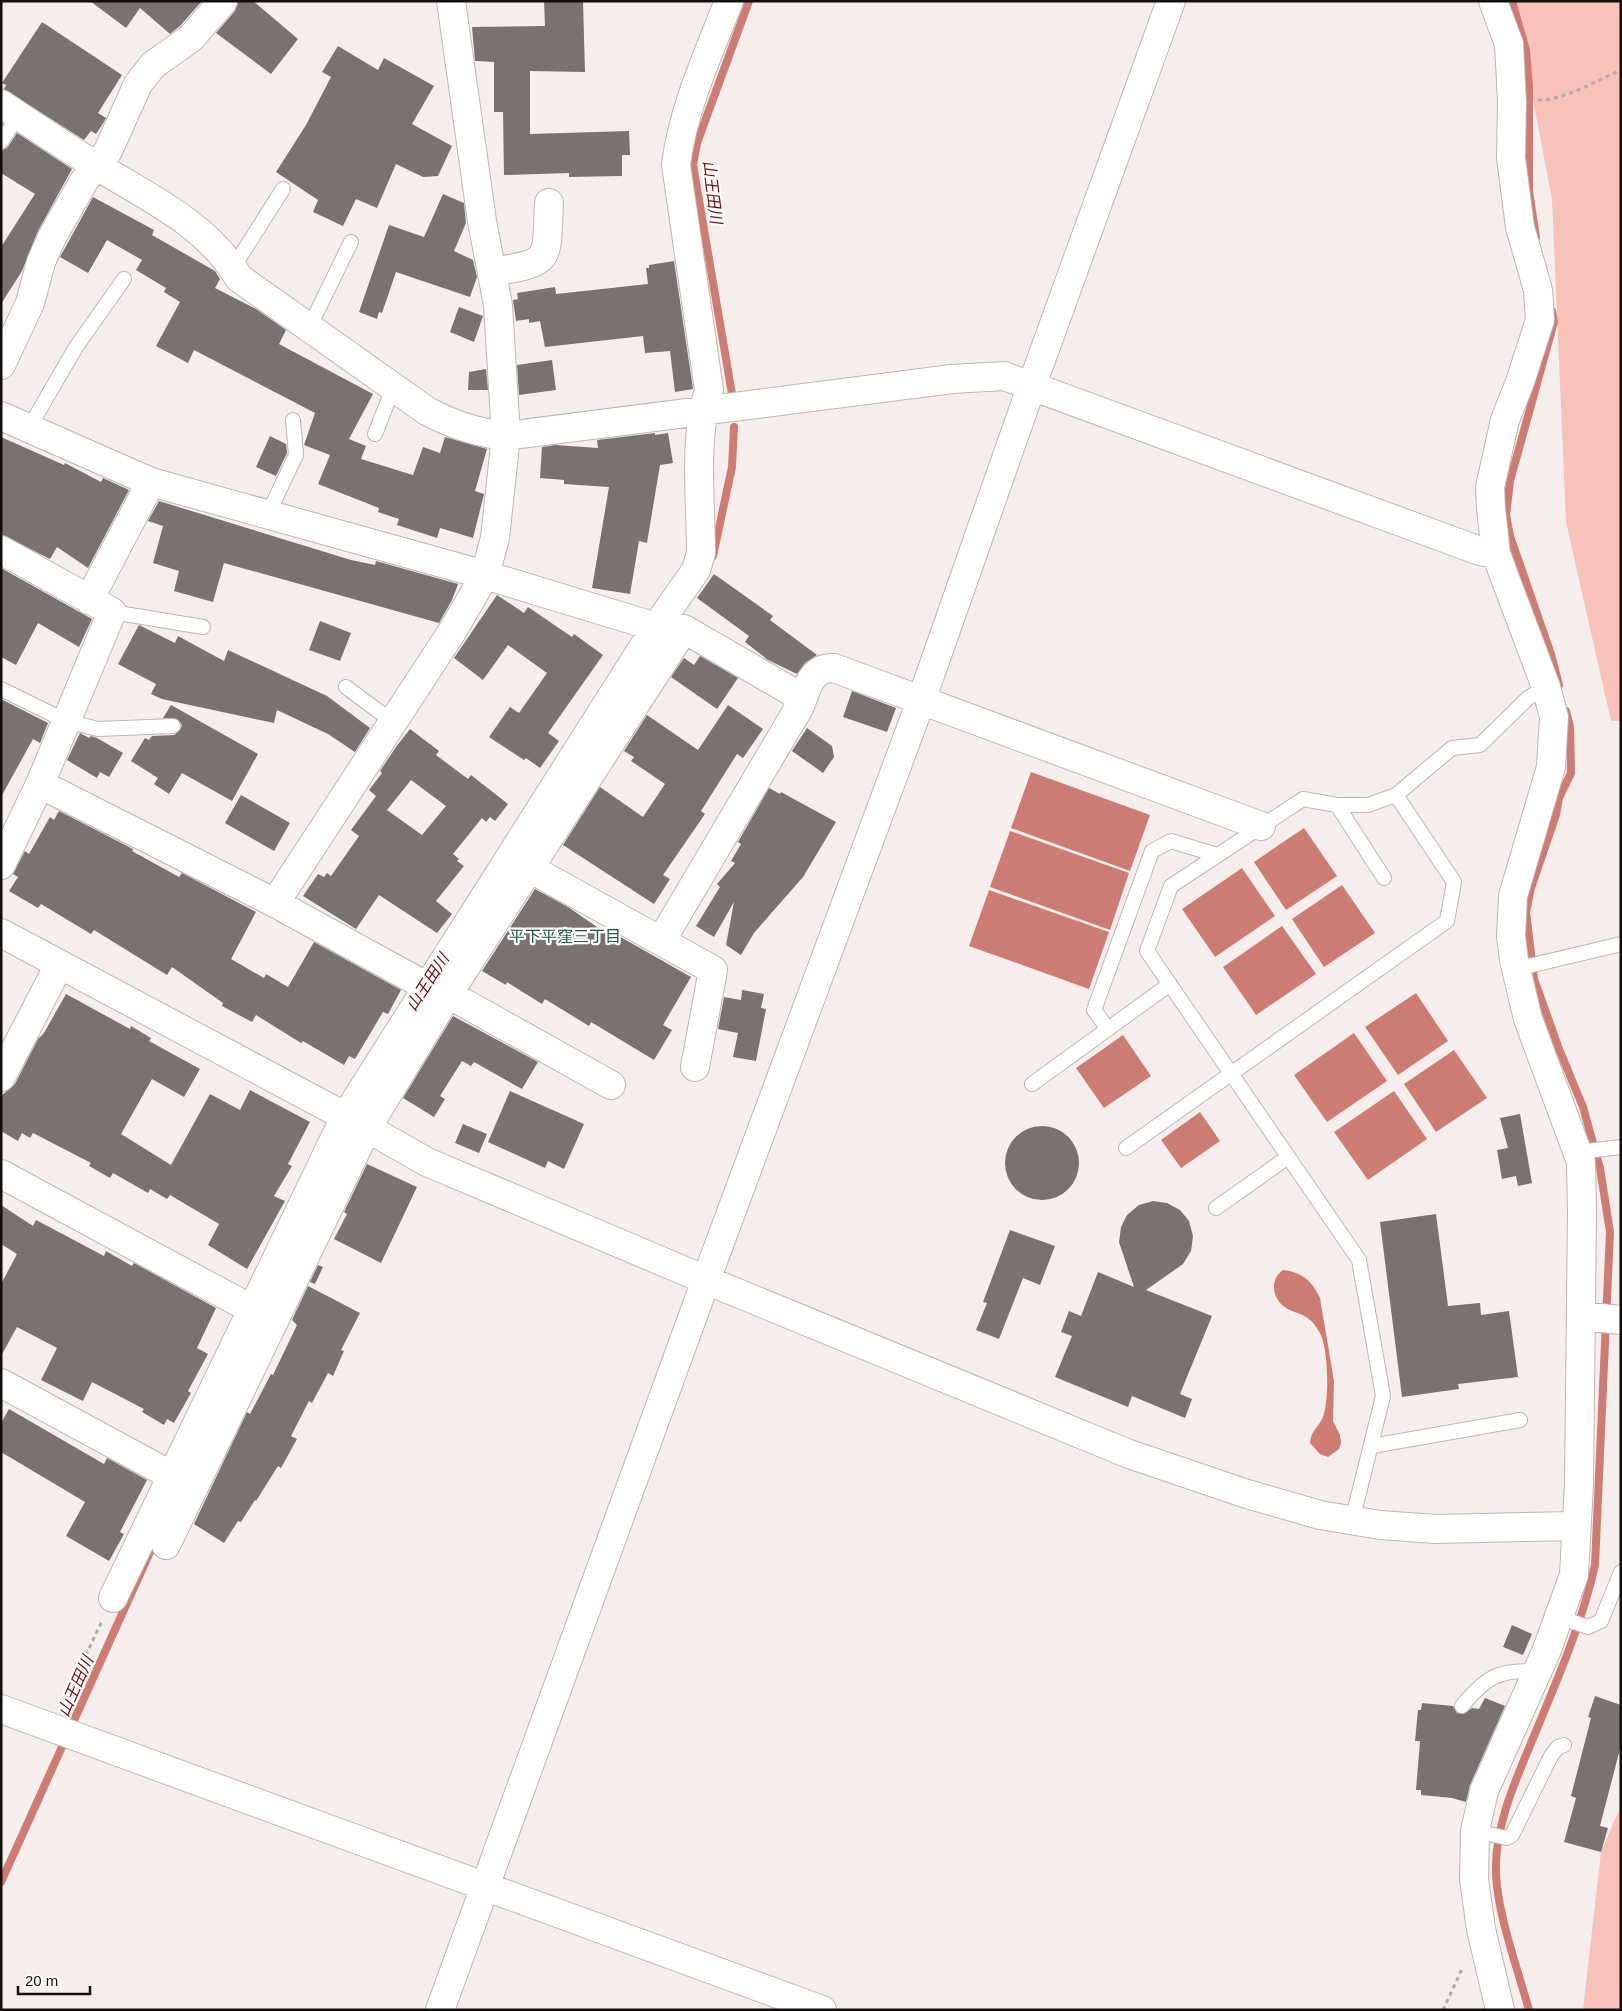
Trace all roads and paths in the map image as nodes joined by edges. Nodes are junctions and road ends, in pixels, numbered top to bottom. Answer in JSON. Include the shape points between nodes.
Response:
{"nodes":[{"id":1,"x":223,"y":1,"type":"edge"},
{"id":2,"x":450,"y":1,"type":"edge"},
{"id":3,"x":729,"y":1,"type":"edge"},
{"id":4,"x":1171,"y":1,"type":"edge"},
{"id":5,"x":1493,"y":1,"type":"edge"},
{"id":6,"x":1621,"y":70,"type":"edge"},
{"id":7,"x":1512,"y":101,"type":"junction"},
{"id":8,"x":10,"y":110,"type":"edge"},
{"id":9,"x":1,"y":142,"type":"edge"},
{"id":10,"x":95,"y":166,"type":"junction"},
{"id":11,"x":284,"y":189,"type":"dead end"},
{"id":12,"x":549,"y":204,"type":"dead end"},
{"id":13,"x":351,"y":242,"type":"dead end"},
{"id":14,"x":234,"y":268,"type":"junction"},
{"id":15,"x":492,"y":272,"type":"junction"},
{"id":16,"x":124,"y":279,"type":"dead end"},
{"id":17,"x":310,"y":326,"type":"junction"},
{"id":18,"x":1,"y":365,"type":"edge"},
{"id":19,"x":394,"y":386,"type":"junction"},
{"id":20,"x":1032,"y":386,"type":"junction"},
{"id":21,"x":702,"y":410,"type":"junction"},
{"id":22,"x":1,"y":416,"type":"edge"},
{"id":23,"x":293,"y":420,"type":"dead end"},
{"id":24,"x":29,"y":428,"type":"junction"},
{"id":25,"x":375,"y":434,"type":"dead end"},
{"id":26,"x":506,"y":436,"type":"junction"},
{"id":27,"x":151,"y":482,"type":"junction"},
{"id":28,"x":268,"y":514,"type":"junction"},
{"id":29,"x":1,"y":550,"type":"edge"},
{"id":30,"x":1496,"y":554,"type":"junction"},
{"id":31,"x":485,"y":575,"type":"junction"},
{"id":32,"x":101,"y":606,"type":"junction"},
{"id":33,"x":203,"y":627,"type":"dead end"},
{"id":34,"x":656,"y":627,"type":"junction"},
{"id":35,"x":684,"y":629,"type":"junction"},
{"id":36,"x":346,"y":687,"type":"dead end"},
{"id":37,"x":1546,"y":687,"type":"junction"},
{"id":38,"x":1,"y":689,"type":"edge"},
{"id":39,"x":921,"y":701,"type":"junction"},
{"id":40,"x":800,"y":706,"type":"junction"},
{"id":41,"x":66,"y":721,"type":"junction"},
{"id":42,"x":393,"y":722,"type":"junction"},
{"id":43,"x":173,"y":726,"type":"dead end"},
{"id":44,"x":40,"y":784,"type":"junction"},
{"id":45,"x":1396,"y":795,"type":"junction"},
{"id":46,"x":1338,"y":805,"type":"junction"},
{"id":47,"x":1261,"y":826,"type":"junction"},
{"id":48,"x":1217,"y":855,"type":"junction"},
{"id":49,"x":520,"y":863,"type":"junction"},
{"id":50,"x":1,"y":865,"type":"edge"},
{"id":51,"x":1384,"y":878,"type":"dead end"},
{"id":52,"x":275,"y":903,"type":"junction"},
{"id":53,"x":1,"y":933,"type":"edge"},
{"id":54,"x":661,"y":941,"type":"junction"},
{"id":55,"x":1621,"y":944,"type":"edge"},
{"id":56,"x":59,"y":965,"type":"junction"},
{"id":57,"x":1516,"y":969,"type":"junction"},
{"id":58,"x":1170,"y":984,"type":"junction"},
{"id":59,"x":437,"y":990,"type":"junction"},
{"id":60,"x":1108,"y":1029,"type":"junction"},
{"id":61,"x":695,"y":1067,"type":"dead end"},
{"id":62,"x":1231,"y":1074,"type":"junction"},
{"id":63,"x":1,"y":1077,"type":"edge"},
{"id":64,"x":1032,"y":1084,"type":"dead end"},
{"id":65,"x":611,"y":1085,"type":"dead end"},
{"id":66,"x":356,"y":1122,"type":"junction"},
{"id":67,"x":1621,"y":1147,"type":"edge"},
{"id":68,"x":1126,"y":1148,"type":"dead end"},
{"id":69,"x":1578,"y":1152,"type":"junction"},
{"id":70,"x":1288,"y":1157,"type":"junction"},
{"id":71,"x":1,"y":1174,"type":"edge"},
{"id":72,"x":1216,"y":1208,"type":"dead end"},
{"id":73,"x":706,"y":1280,"type":"junction"},
{"id":74,"x":263,"y":1316,"type":"junction"},
{"id":75,"x":1581,"y":1316,"type":"junction"},
{"id":76,"x":1621,"y":1320,"type":"edge"},
{"id":77,"x":1,"y":1383,"type":"edge"},
{"id":78,"x":1520,"y":1420,"type":"dead end"},
{"id":79,"x":1372,"y":1446,"type":"junction"},
{"id":80,"x":183,"y":1482,"type":"junction"},
{"id":81,"x":1352,"y":1521,"type":"junction"},
{"id":82,"x":1575,"y":1526,"type":"junction"},
{"id":83,"x":166,"y":1545,"type":"dead end"},
{"id":84,"x":1621,"y":1572,"type":"edge"},
{"id":85,"x":113,"y":1598,"type":"joint"},
{"id":86,"x":1559,"y":1617,"type":"junction"},
{"id":87,"x":1537,"y":1672,"type":"junction"},
{"id":88,"x":1462,"y":1706,"type":"dead end"},
{"id":89,"x":1,"y":1709,"type":"edge"},
{"id":90,"x":62,"y":1733,"type":"junction"},
{"id":91,"x":1564,"y":1745,"type":"dead end"},
{"id":92,"x":1475,"y":1831,"type":"junction"},
{"id":93,"x":486,"y":1886,"type":"junction"},
{"id":94,"x":440,"y":2010,"type":"edge"},
{"id":95,"x":822,"y":2010,"type":"edge"},
{"id":96,"x":1500,"y":2010,"type":"edge"}],
"edges":[{"from":1,"to":10,"type":"street","via":[[192,38],[146,73],[108,152]]},
{"from":2,"to":15,"type":"street"},
{"from":3,"to":21,"type":"street","via":[[686,113],[676,165],[709,390]]},
{"from":4,"to":20,"type":"street"},
{"from":5,"to":7,"type":"street","via":[[1509,44]]},
{"from":6,"to":7,"type":"path","via":[[1547,100]]},
{"from":7,"to":30,"type":"street","via":[[1511,158],[1520,226],[1538,290],[1540,320],[1505,420],[1490,487]]},
{"from":8,"to":9,"type":"lane"},
{"from":8,"to":10,"type":"street"},
{"from":10,"to":14,"type":"street","via":[[174,212],[213,243]]},
{"from":10,"to":18,"type":"street","via":[[52,237],[30,303]]},
{"from":11,"to":14,"type":"lane"},
{"from":12,"to":15,"type":"street","via":[[547,252],[541,260]]},
{"from":13,"to":17,"type":"lane"},
{"from":14,"to":17,"type":"street","via":[[239,278]]},
{"from":15,"to":26,"type":"street","via":[[498,305]]},
{"from":16,"to":24,"type":"lane","via":[[76,348]]},
{"from":17,"to":19,"type":"street"},
{"from":19,"to":25,"type":"lane"},
{"from":19,"to":26,"type":"street","via":[[444,420],[478,433]]},
{"from":20,"to":21,"type":"street","via":[[1004,376],[952,378]]},
{"from":20,"to":30,"type":"street","via":[[1480,551]]},
{"from":20,"to":39,"type":"street"},
{"from":21,"to":26,"type":"street"},
{"from":21,"to":34,"type":"street","via":[[701,553],[696,570]]},
{"from":22,"to":24,"type":"street"},
{"from":23,"to":28,"type":"lane","via":[[296,455]]},
{"from":24,"to":27,"type":"street"},
{"from":26,"to":31,"type":"street","via":[[495,538]]},
{"from":27,"to":28,"type":"street"},
{"from":27,"to":32,"type":"street"},
{"from":28,"to":31,"type":"street"},
{"from":29,"to":32,"type":"street"},
{"from":30,"to":37,"type":"street"},
{"from":31,"to":34,"type":"street"},
{"from":31,"to":42,"type":"street"},
{"from":32,"to":33,"type":"lane"},
{"from":32,"to":41,"type":"street"},
{"from":34,"to":35,"type":"street"},
{"from":34,"to":49,"type":"street"},
{"from":35,"to":40,"type":"street","via":[[794,693]]},
{"from":35,"to":49,"type":"street"},
{"from":36,"to":42,"type":"lane"},
{"from":37,"to":45,"type":"lane","via":[[1528,698],[1480,745],[1452,748]]},
{"from":37,"to":57,"type":"street","via":[[1554,717],[1551,767],[1513,896],[1511,936]]},
{"from":38,"to":41,"type":"lane"},
{"from":39,"to":40,"type":"street","via":[[834,668],[824,668],[814,673]]},
{"from":39,"to":47,"type":"street"},
{"from":39,"to":73,"type":"street"},
{"from":40,"to":54,"type":"street"},
{"from":41,"to":43,"type":"lane","via":[[98,729]]},
{"from":41,"to":44,"type":"street"},
{"from":42,"to":52,"type":"street"},
{"from":44,"to":50,"type":"street"},
{"from":44,"to":52,"type":"street"},
{"from":45,"to":46,"type":"lane","via":[[1368,804]]},
{"from":45,"to":62,"type":"lane","via":[[1454,882],[1447,921]]},
{"from":46,"to":47,"type":"lane","via":[[1302,799]]},
{"from":46,"to":51,"type":"lane"},
{"from":47,"to":48,"type":"lane"},
{"from":48,"to":58,"type":"lane","via":[[1170,886],[1147,951]]},
{"from":48,"to":60,"type":"lane","via":[[1171,841],[1152,851],[1094,1010]]},
{"from":49,"to":54,"type":"street"},
{"from":49,"to":59,"type":"street"},
{"from":52,"to":59,"type":"street"},
{"from":53,"to":56,"type":"street"},
{"from":54,"to":61,"type":"street","via":[[713,970]]},
{"from":55,"to":57,"type":"lane"},
{"from":56,"to":63,"type":"street"},
{"from":56,"to":66,"type":"street"},
{"from":57,"to":69,"type":"street","via":[[1528,1019]]},
{"from":58,"to":60,"type":"lane"},
{"from":58,"to":62,"type":"lane"},
{"from":59,"to":65,"type":"street"},
{"from":59,"to":66,"type":"street"},
{"from":60,"to":64,"type":"lane"},
{"from":62,"to":68,"type":"lane"},
{"from":62,"to":70,"type":"lane"},
{"from":66,"to":73,"type":"street","via":[[427,1162]]},
{"from":66,"to":74,"type":"street"},
{"from":67,"to":69,"type":"lane"},
{"from":69,"to":75,"type":"street","via":[[1582,1212]]},
{"from":70,"to":72,"type":"lane"},
{"from":70,"to":79,"type":"lane","via":[[1359,1260],[1383,1396]]},
{"from":71,"to":74,"type":"street"},
{"from":73,"to":81,"type":"street","via":[[1129,1454],[1247,1494]]},
{"from":73,"to":93,"type":"street"},
{"from":74,"to":80,"type":"street"},
{"from":75,"to":76,"type":"street"},
{"from":75,"to":82,"type":"street"},
{"from":77,"to":80,"type":"street"},
{"from":78,"to":79,"type":"lane"},
{"from":79,"to":81,"type":"lane"},
{"from":80,"to":83,"type":"street"},
{"from":80,"to":85,"type":"street"},
{"from":81,"to":82,"type":"street","via":[[1436,1529]]},
{"from":82,"to":86,"type":"street","via":[[1574,1575]]},
{"from":84,"to":86,"type":"lane","via":[[1601,1621],[1588,1627]]},
{"from":85,"to":90,"type":"path"},
{"from":86,"to":87,"type":"street"},
{"from":87,"to":88,"type":"lane","via":[[1505,1672],[1488,1679]]},
{"from":87,"to":92,"type":"street","via":[[1484,1791]]},
{"from":89,"to":90,"type":"street"},
{"from":90,"to":93,"type":"street"},
{"from":91,"to":92,"type":"lane","via":[[1551,1756],[1512,1835],[1507,1838]]},
{"from":92,"to":96,"type":"street","via":[[1474,1879],[1481,1929]]},
{"from":93,"to":94,"type":"street"},
{"from":93,"to":95,"type":"street"}]}
